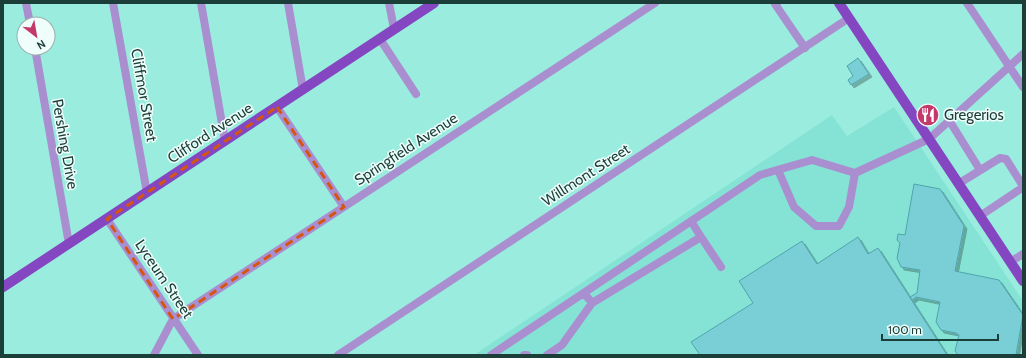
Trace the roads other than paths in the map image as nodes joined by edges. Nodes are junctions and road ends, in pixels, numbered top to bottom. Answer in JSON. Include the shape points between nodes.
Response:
{"nodes":[{"id":1,"x":26,"y":3,"type":"edge"},
{"id":2,"x":113,"y":3,"type":"edge"},
{"id":3,"x":201,"y":3,"type":"edge"},
{"id":4,"x":288,"y":3,"type":"edge"},
{"id":5,"x":389,"y":3,"type":"edge"},
{"id":6,"x":434,"y":3,"type":"edge"},
{"id":7,"x":655,"y":3,"type":"edge"},
{"id":8,"x":777,"y":3,"type":"edge"},
{"id":9,"x":839,"y":3,"type":"edge"},
{"id":10,"x":967,"y":3,"type":"edge"},
{"id":11,"x":28,"y":16,"type":"edge"},
{"id":12,"x":849,"y":18,"type":"junction"},
{"id":13,"x":394,"y":29,"type":"junction"},
{"id":14,"x":380,"y":39,"type":"junction"},
{"id":15,"x":805,"y":48,"type":"junction"},
{"id":16,"x":1023,"y":54,"type":"edge"},
{"id":17,"x":35,"y":56,"type":"edge"},
{"id":18,"x":1009,"y":66,"type":"junction"},
{"id":19,"x":1023,"y":87,"type":"edge"},
{"id":20,"x":303,"y":90,"type":"junction"},
{"id":21,"x":416,"y":94,"type":"dead end"},
{"id":22,"x":277,"y":107,"type":"junction"},
{"id":23,"x":950,"y":120,"type":"junction"},
{"id":24,"x":928,"y":139,"type":"junction"},
{"id":25,"x":225,"y":141,"type":"junction"},
{"id":26,"x":778,"y":170,"type":"junction"},
{"id":27,"x":980,"y":170,"type":"junction"},
{"id":28,"x":855,"y":174,"type":"junction"},
{"id":29,"x":958,"y":184,"type":"junction"},
{"id":30,"x":147,"y":193,"type":"junction"},
{"id":31,"x":344,"y":207,"type":"junction"},
{"id":32,"x":980,"y":216,"type":"junction"},
{"id":33,"x":107,"y":219,"type":"junction"},
{"id":34,"x":691,"y":221,"type":"junction"},
{"id":35,"x":701,"y":237,"type":"junction"},
{"id":36,"x":69,"y":244,"type":"junction"},
{"id":37,"x":1023,"y":254,"type":"edge"},
{"id":38,"x":1010,"y":262,"type":"junction"},
{"id":39,"x":721,"y":267,"type":"dead end"},
{"id":40,"x":1023,"y":280,"type":"edge"},
{"id":41,"x":4,"y":286,"type":"edge"},
{"id":42,"x":584,"y":292,"type":"junction"},
{"id":43,"x":592,"y":303,"type":"junction"},
{"id":44,"x":173,"y":319,"type":"junction"},
{"id":45,"x":154,"y":355,"type":"edge"},
{"id":46,"x":198,"y":355,"type":"edge"},
{"id":47,"x":338,"y":355,"type":"edge"},
{"id":48,"x":491,"y":355,"type":"edge"},
{"id":49,"x":547,"y":355,"type":"edge"}],
"edges":[{"from":1,"to":11,"type":"street"},
{"from":2,"to":30,"type":"street","name":"Cliffmor Street"},
{"from":3,"to":25,"type":"street"},
{"from":4,"to":20,"type":"street"},
{"from":5,"to":13,"type":"street"},
{"from":6,"to":13,"type":"main road","name":"Clifford Avenue"},
{"from":7,"to":31,"type":"street","name":"Springfield Avenue"},
{"from":8,"to":15,"type":"street","via":[[775,4]]},
{"from":9,"to":12,"type":"main road"},
{"from":10,"to":18,"type":"street"},
{"from":12,"to":15,"type":"street","name":"Willmont Street"},
{"from":12,"to":24,"type":"main road"},
{"from":13,"to":14,"type":"main road","name":"Clifford Avenue"},
{"from":14,"to":20,"type":"main road","name":"Clifford Avenue"},
{"from":14,"to":21,"type":"street"},
{"from":15,"to":47,"type":"street","name":"Willmont Street"},
{"from":16,"to":18,"type":"street"},
{"from":17,"to":36,"type":"street","name":"Pershing Drive"},
{"from":18,"to":19,"type":"street"},
{"from":18,"to":23,"type":"street"},
{"from":20,"to":22,"type":"main road","name":"Clifford Avenue"},
{"from":22,"to":25,"type":"main road","name":"Clifford Avenue"},
{"from":22,"to":31,"type":"street"},
{"from":23,"to":24,"type":"street"},
{"from":23,"to":27,"type":"street"},
{"from":24,"to":28,"type":"street"},
{"from":24,"to":29,"type":"main road"},
{"from":25,"to":30,"type":"main road","name":"Clifford Avenue"},
{"from":26,"to":28,"type":"street","via":[[812,160]]},
{"from":26,"to":28,"type":"street","via":[[794,206],[816,226],[839,226],[849,207]]},
{"from":26,"to":34,"type":"street","via":[[760,175]]},
{"from":27,"to":29,"type":"street"},
{"from":27,"to":32,"type":"street","via":[[1000,158],[1006,159],[1023,186],[1020,191]]},
{"from":29,"to":32,"type":"main road"},
{"from":30,"to":33,"type":"main road","name":"Clifford Avenue"},
{"from":31,"to":44,"type":"street","name":"Springfield Avenue"},
{"from":32,"to":38,"type":"main road"},
{"from":33,"to":36,"type":"main road","name":"Clifford Avenue"},
{"from":33,"to":44,"type":"street","name":"Lyceum Street"},
{"from":34,"to":35,"type":"street"},
{"from":34,"to":42,"type":"street"},
{"from":35,"to":39,"type":"street"},
{"from":35,"to":43,"type":"street"},
{"from":36,"to":41,"type":"main road","name":"Clifford Avenue"},
{"from":37,"to":38,"type":"street"},
{"from":38,"to":40,"type":"main road"},
{"from":42,"to":43,"type":"street"},
{"from":42,"to":48,"type":"street"},
{"from":43,"to":49,"type":"street","via":[[562,345]]},
{"from":44,"to":45,"type":"street"},
{"from":44,"to":46,"type":"street","name":"Lyceum Street"}]}
